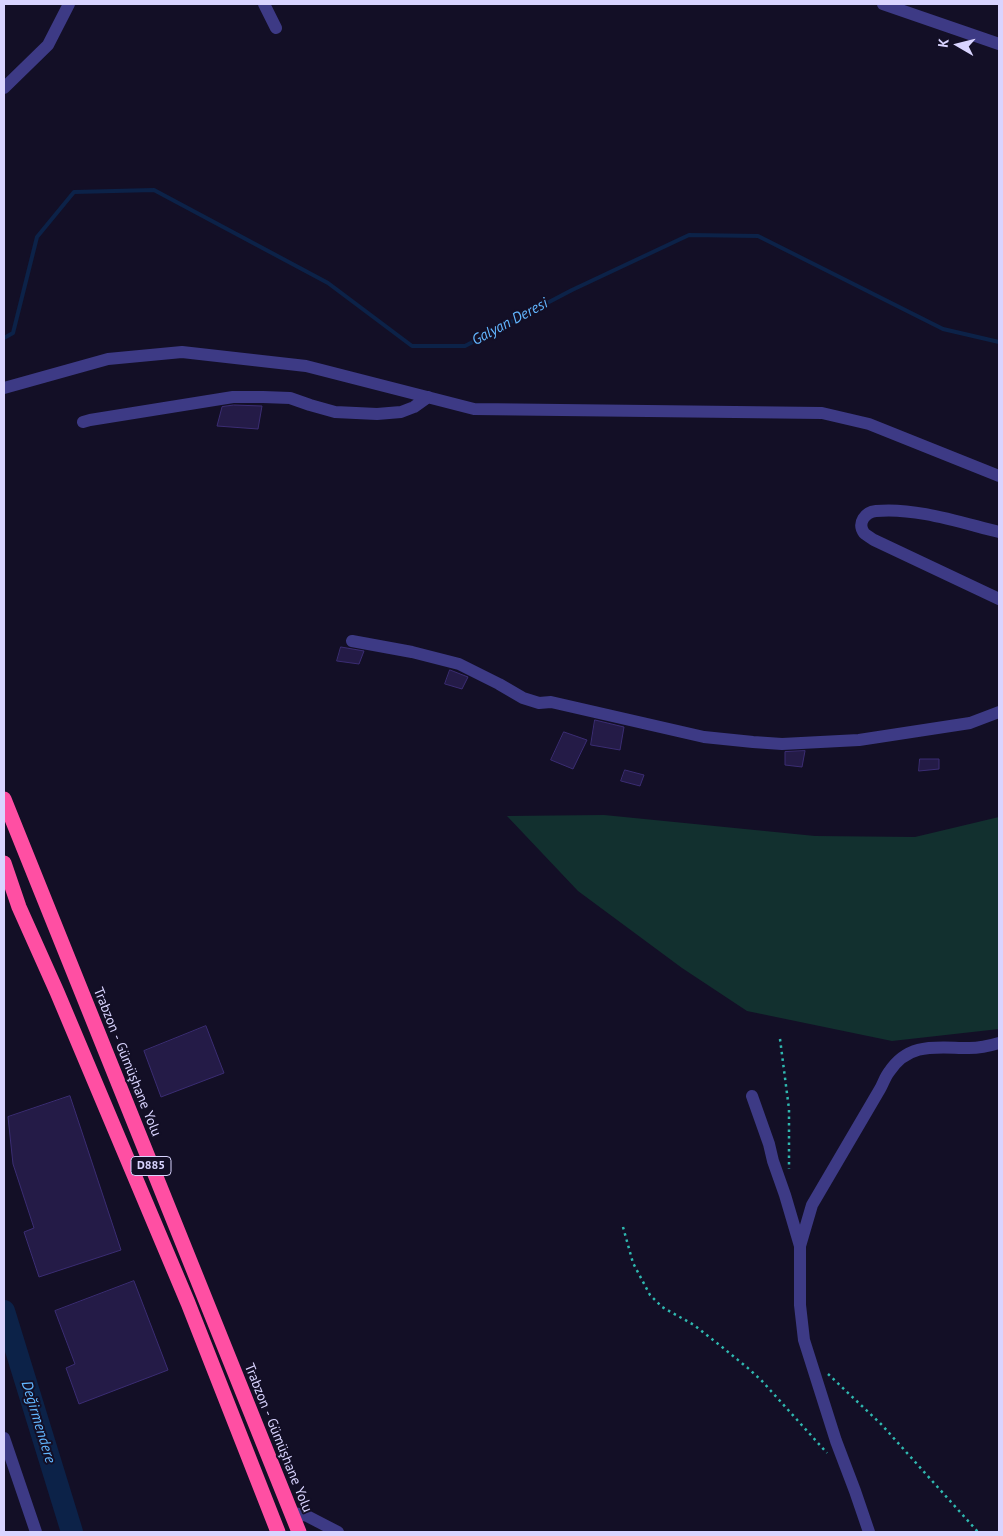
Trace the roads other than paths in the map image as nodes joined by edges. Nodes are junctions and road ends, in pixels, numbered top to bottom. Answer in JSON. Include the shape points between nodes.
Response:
{"nodes":[{"id":1,"x":69,"y":4,"type":"edge"},
{"id":2,"x":264,"y":4,"type":"edge"},
{"id":3,"x":883,"y":4,"type":"edge"},
{"id":4,"x":276,"y":28,"type":"dead end"},
{"id":5,"x":999,"y":44,"type":"edge"},
{"id":6,"x":4,"y":88,"type":"edge"},
{"id":7,"x":4,"y":388,"type":"edge"},
{"id":8,"x":428,"y":397,"type":"junction"},
{"id":9,"x":83,"y":422,"type":"dead end"},
{"id":10,"x":999,"y":476,"type":"edge"},
{"id":11,"x":999,"y":532,"type":"edge"},
{"id":12,"x":999,"y":599,"type":"edge"},
{"id":13,"x":352,"y":641,"type":"dead end"},
{"id":14,"x":999,"y":712,"type":"edge"},
{"id":15,"x":4,"y":799,"type":"edge"},
{"id":16,"x":4,"y":863,"type":"edge"},
{"id":17,"x":999,"y":1043,"type":"edge"},
{"id":18,"x":752,"y":1096,"type":"dead end"},
{"id":19,"x":800,"y":1246,"type":"junction"},
{"id":20,"x":4,"y":1438,"type":"edge"},
{"id":21,"x":291,"y":1512,"type":"junction"},
{"id":22,"x":36,"y":1532,"type":"edge"},
{"id":23,"x":278,"y":1532,"type":"edge"},
{"id":24,"x":299,"y":1532,"type":"edge"},
{"id":25,"x":338,"y":1532,"type":"edge"},
{"id":26,"x":869,"y":1532,"type":"edge"}],
"edges":[{"from":1,"to":6,"type":"street","via":[[48,45]]},
{"from":2,"to":4,"type":"street"},
{"from":3,"to":5,"type":"street"},
{"from":7,"to":8,"type":"street","via":[[108,359],[182,352],[306,366]]},
{"from":8,"to":9,"type":"street","via":[[401,412],[377,414],[335,412],[290,398],[233,397]]},
{"from":8,"to":10,"type":"street","via":[[474,408],[822,413],[869,424]]},
{"from":11,"to":12,"type":"street","via":[[911,512],[868,512],[862,524],[864,532],[874,540]]},
{"from":13,"to":14,"type":"street","via":[[459,664],[534,702],[551,702],[704,737],[782,744],[859,740],[970,723]]},
{"from":15,"to":21,"type":"highway","name":"Trabzon - Gümüşhane Yolu","number":"D885"},
{"from":16,"to":23,"type":"highway","number":"D885","via":[[19,907],[188,1303]]},
{"from":17,"to":19,"type":"street","via":[[985,1047],[916,1049],[900,1059],[889,1072],[812,1205]]},
{"from":18,"to":19,"type":"street"},
{"from":19,"to":26,"type":"street","via":[[800,1305],[804,1340]]},
{"from":20,"to":22,"type":"street"},
{"from":21,"to":24,"type":"highway","name":"Trabzon - Gümüşhane Yolu","number":"D885"},
{"from":21,"to":25,"type":"street","via":[[307,1516]]}]}
